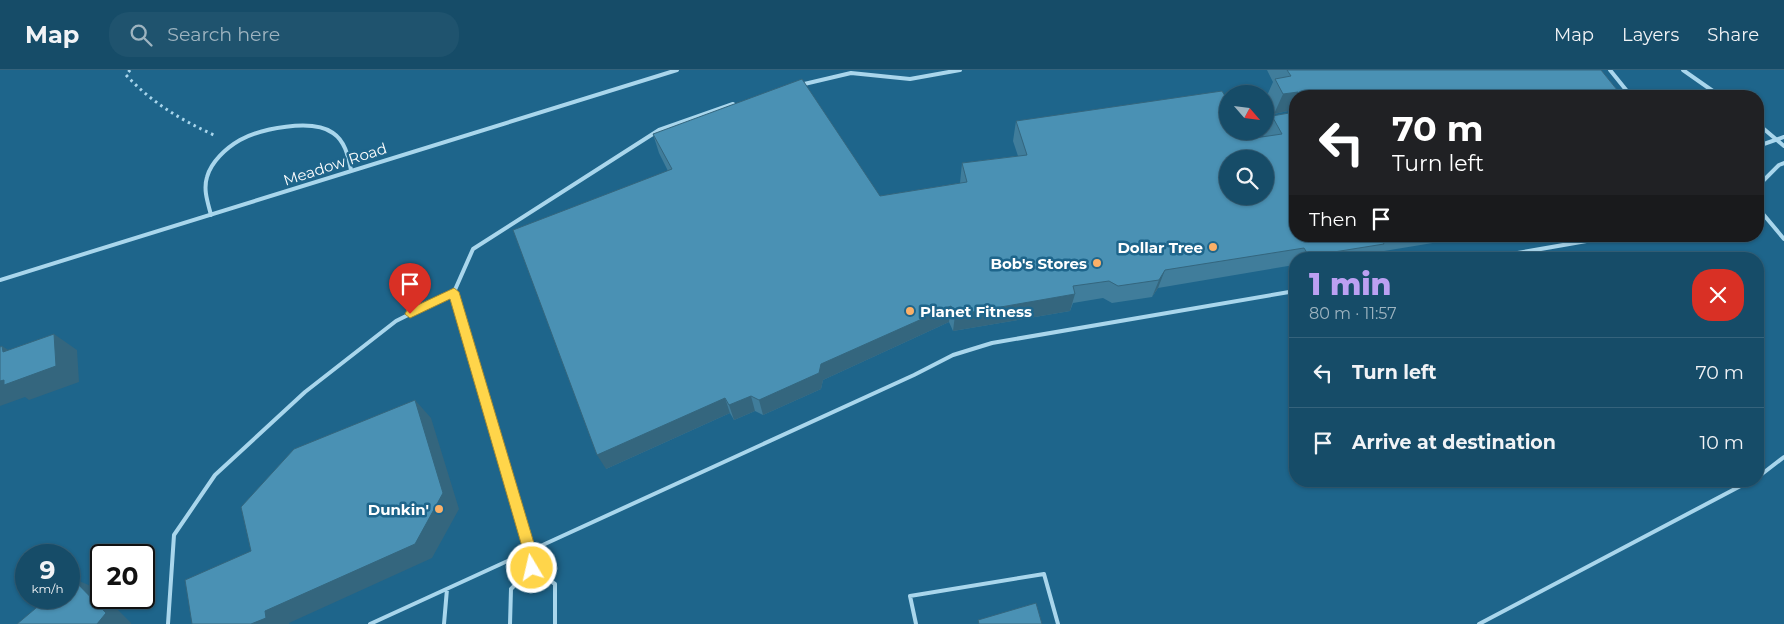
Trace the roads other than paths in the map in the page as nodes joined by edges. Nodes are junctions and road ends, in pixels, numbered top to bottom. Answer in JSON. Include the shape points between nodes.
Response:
{"nodes":[{"id":1,"x":677,"y":70,"type":"edge"},
{"id":2,"x":960,"y":70,"type":"edge"},
{"id":3,"x":1610,"y":70,"type":"edge"},
{"id":4,"x":1684,"y":70,"type":"edge"},
{"id":5,"x":796,"y":86,"type":"edge"},
{"id":6,"x":1626,"y":90,"type":"edge"},
{"id":7,"x":1712,"y":90,"type":"edge"},
{"id":8,"x":740,"y":102,"type":"edge"},
{"id":9,"x":1764,"y":129,"type":"edge"},
{"id":10,"x":1784,"y":137,"type":"edge"},
{"id":11,"x":1776,"y":139,"type":"junction"},
{"id":12,"x":1764,"y":144,"type":"edge"},
{"id":13,"x":1784,"y":146,"type":"edge"},
{"id":14,"x":1784,"y":163,"type":"edge"},
{"id":15,"x":351,"y":170,"type":"junction"},
{"id":16,"x":1764,"y":180,"type":"edge"},
{"id":17,"x":1764,"y":215,"type":"edge"},
{"id":18,"x":211,"y":216,"type":"junction"},
{"id":19,"x":1784,"y":239,"type":"edge"},
{"id":20,"x":1581,"y":242,"type":"edge"},
{"id":21,"x":1523,"y":252,"type":"edge"},
{"id":22,"x":0,"y":280,"type":"edge"},
{"id":23,"x":454,"y":292,"type":"junction"},
{"id":24,"x":1289,"y":292,"type":"edge"},
{"id":25,"x":1784,"y":457,"type":"edge"},
{"id":26,"x":1764,"y":472,"type":"edge"},
{"id":27,"x":1739,"y":487,"type":"edge"},
{"id":28,"x":530,"y":550,"type":"junction"},
{"id":29,"x":532,"y":568,"type":"junction"},
{"id":30,"x":447,"y":589,"type":"junction"},
{"id":31,"x":168,"y":624,"type":"edge"},
{"id":32,"x":370,"y":624,"type":"edge"},
{"id":33,"x":444,"y":624,"type":"edge"},
{"id":34,"x":510,"y":624,"type":"edge"},
{"id":35,"x":555,"y":624,"type":"edge"},
{"id":36,"x":916,"y":624,"type":"edge"},
{"id":37,"x":1058,"y":624,"type":"edge"},
{"id":38,"x":1479,"y":624,"type":"edge"}],
"edges":[{"from":1,"to":15,"type":"lane","name":"Meadow Road"},
{"from":2,"to":5,"type":"lane","via":[[910,79],[852,72]]},
{"from":3,"to":6,"type":"lane"},
{"from":4,"to":7,"type":"lane"},
{"from":8,"to":23,"type":"lane","via":[[659,130],[473,249]]},
{"from":9,"to":11,"type":"lane"},
{"from":10,"to":11,"type":"lane"},
{"from":11,"to":12,"type":"lane"},
{"from":11,"to":13,"type":"lane"},
{"from":14,"to":16,"type":"lane"},
{"from":15,"to":18,"type":"lane","name":"Meadow Road"},
{"from":15,"to":18,"type":"lane","via":[[347,148],[331,131],[306,126],[269,129],[232,144],[210,170],[204,190]]},
{"from":17,"to":19,"type":"lane"},
{"from":18,"to":22,"type":"lane","name":"Meadow Road"},
{"from":20,"to":21,"type":"lane"},
{"from":23,"to":28,"type":"lane"},
{"from":23,"to":31,"type":"lane","via":[[396,320],[305,392],[215,475],[174,535]]},
{"from":24,"to":28,"type":"lane","via":[[992,342],[953,355]]},
{"from":25,"to":26,"type":"lane"},
{"from":27,"to":38,"type":"lane"},
{"from":28,"to":29,"type":"lane"},
{"from":28,"to":30,"type":"lane"},
{"from":29,"to":34,"type":"lane","via":[[511,589]]},
{"from":29,"to":35,"type":"lane","via":[[555,584]]},
{"from":30,"to":32,"type":"lane"},
{"from":30,"to":33,"type":"lane"},
{"from":36,"to":37,"type":"lane","via":[[910,596],[1044,574]]}]}
